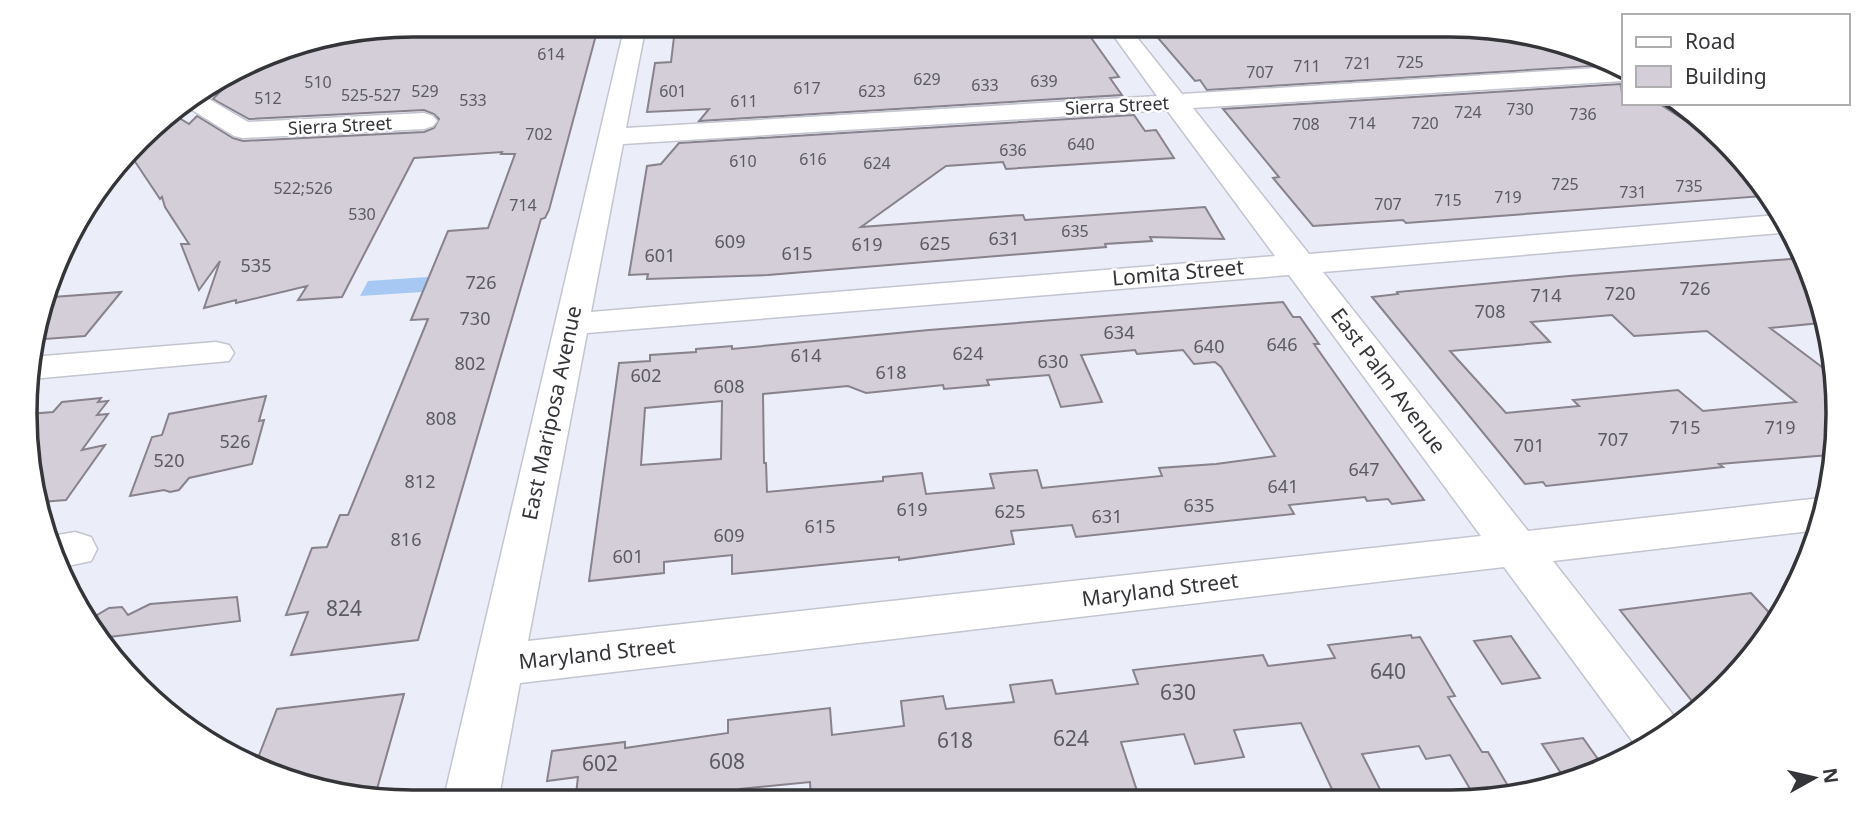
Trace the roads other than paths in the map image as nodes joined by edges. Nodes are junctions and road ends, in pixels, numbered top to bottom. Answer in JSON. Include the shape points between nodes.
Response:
{"nodes":[{"id":1,"x":632,"y":37,"type":"edge"},
{"id":2,"x":1126,"y":37,"type":"edge"},
{"id":3,"x":1613,"y":75,"type":"edge"},
{"id":4,"x":1177,"y":103,"type":"junction"},
{"id":5,"x":199,"y":104,"type":"edge"},
{"id":6,"x":424,"y":121,"type":"dead end"},
{"id":7,"x":611,"y":137,"type":"junction"},
{"id":8,"x":1776,"y":225,"type":"edge"},
{"id":9,"x":1298,"y":262,"type":"junction"},
{"id":10,"x":571,"y":324,"type":"junction"},
{"id":11,"x":216,"y":353,"type":"dead end"},
{"id":12,"x":40,"y":367,"type":"edge"},
{"id":13,"x":1812,"y":515,"type":"edge"},
{"id":14,"x":1517,"y":549,"type":"junction"},
{"id":15,"x":499,"y":665,"type":"junction"},
{"id":16,"x":1655,"y":730,"type":"edge"},
{"id":17,"x":473,"y":790,"type":"edge"}],
"edges":[{"from":1,"to":7,"type":"street","name":"East Mariposa Avenue"},
{"from":2,"to":4,"type":"street","name":"East Palm Avenue"},
{"from":3,"to":4,"type":"street","name":"Sierra Street"},
{"from":4,"to":7,"type":"street","name":"Sierra Street"},
{"from":4,"to":9,"type":"street","name":"East Palm Avenue"},
{"from":5,"to":6,"type":"street","name":"Sierra Street","via":[[237,128],[255,131]]},
{"from":7,"to":10,"type":"street","name":"East Mariposa Avenue"},
{"from":8,"to":9,"type":"street","name":"Lomita Street"},
{"from":9,"to":10,"type":"street","name":"Lomita Street"},
{"from":9,"to":14,"type":"street","name":"East Palm Avenue"},
{"from":10,"to":15,"type":"street","name":"East Mariposa Avenue"},
{"from":11,"to":12,"type":"street"},
{"from":13,"to":14,"type":"street","name":"Maryland Street"},
{"from":14,"to":15,"type":"street","name":"Maryland Street"},
{"from":14,"to":16,"type":"street","name":"East Palm Avenue"},
{"from":15,"to":17,"type":"street","name":"East Mariposa Avenue"}]}
